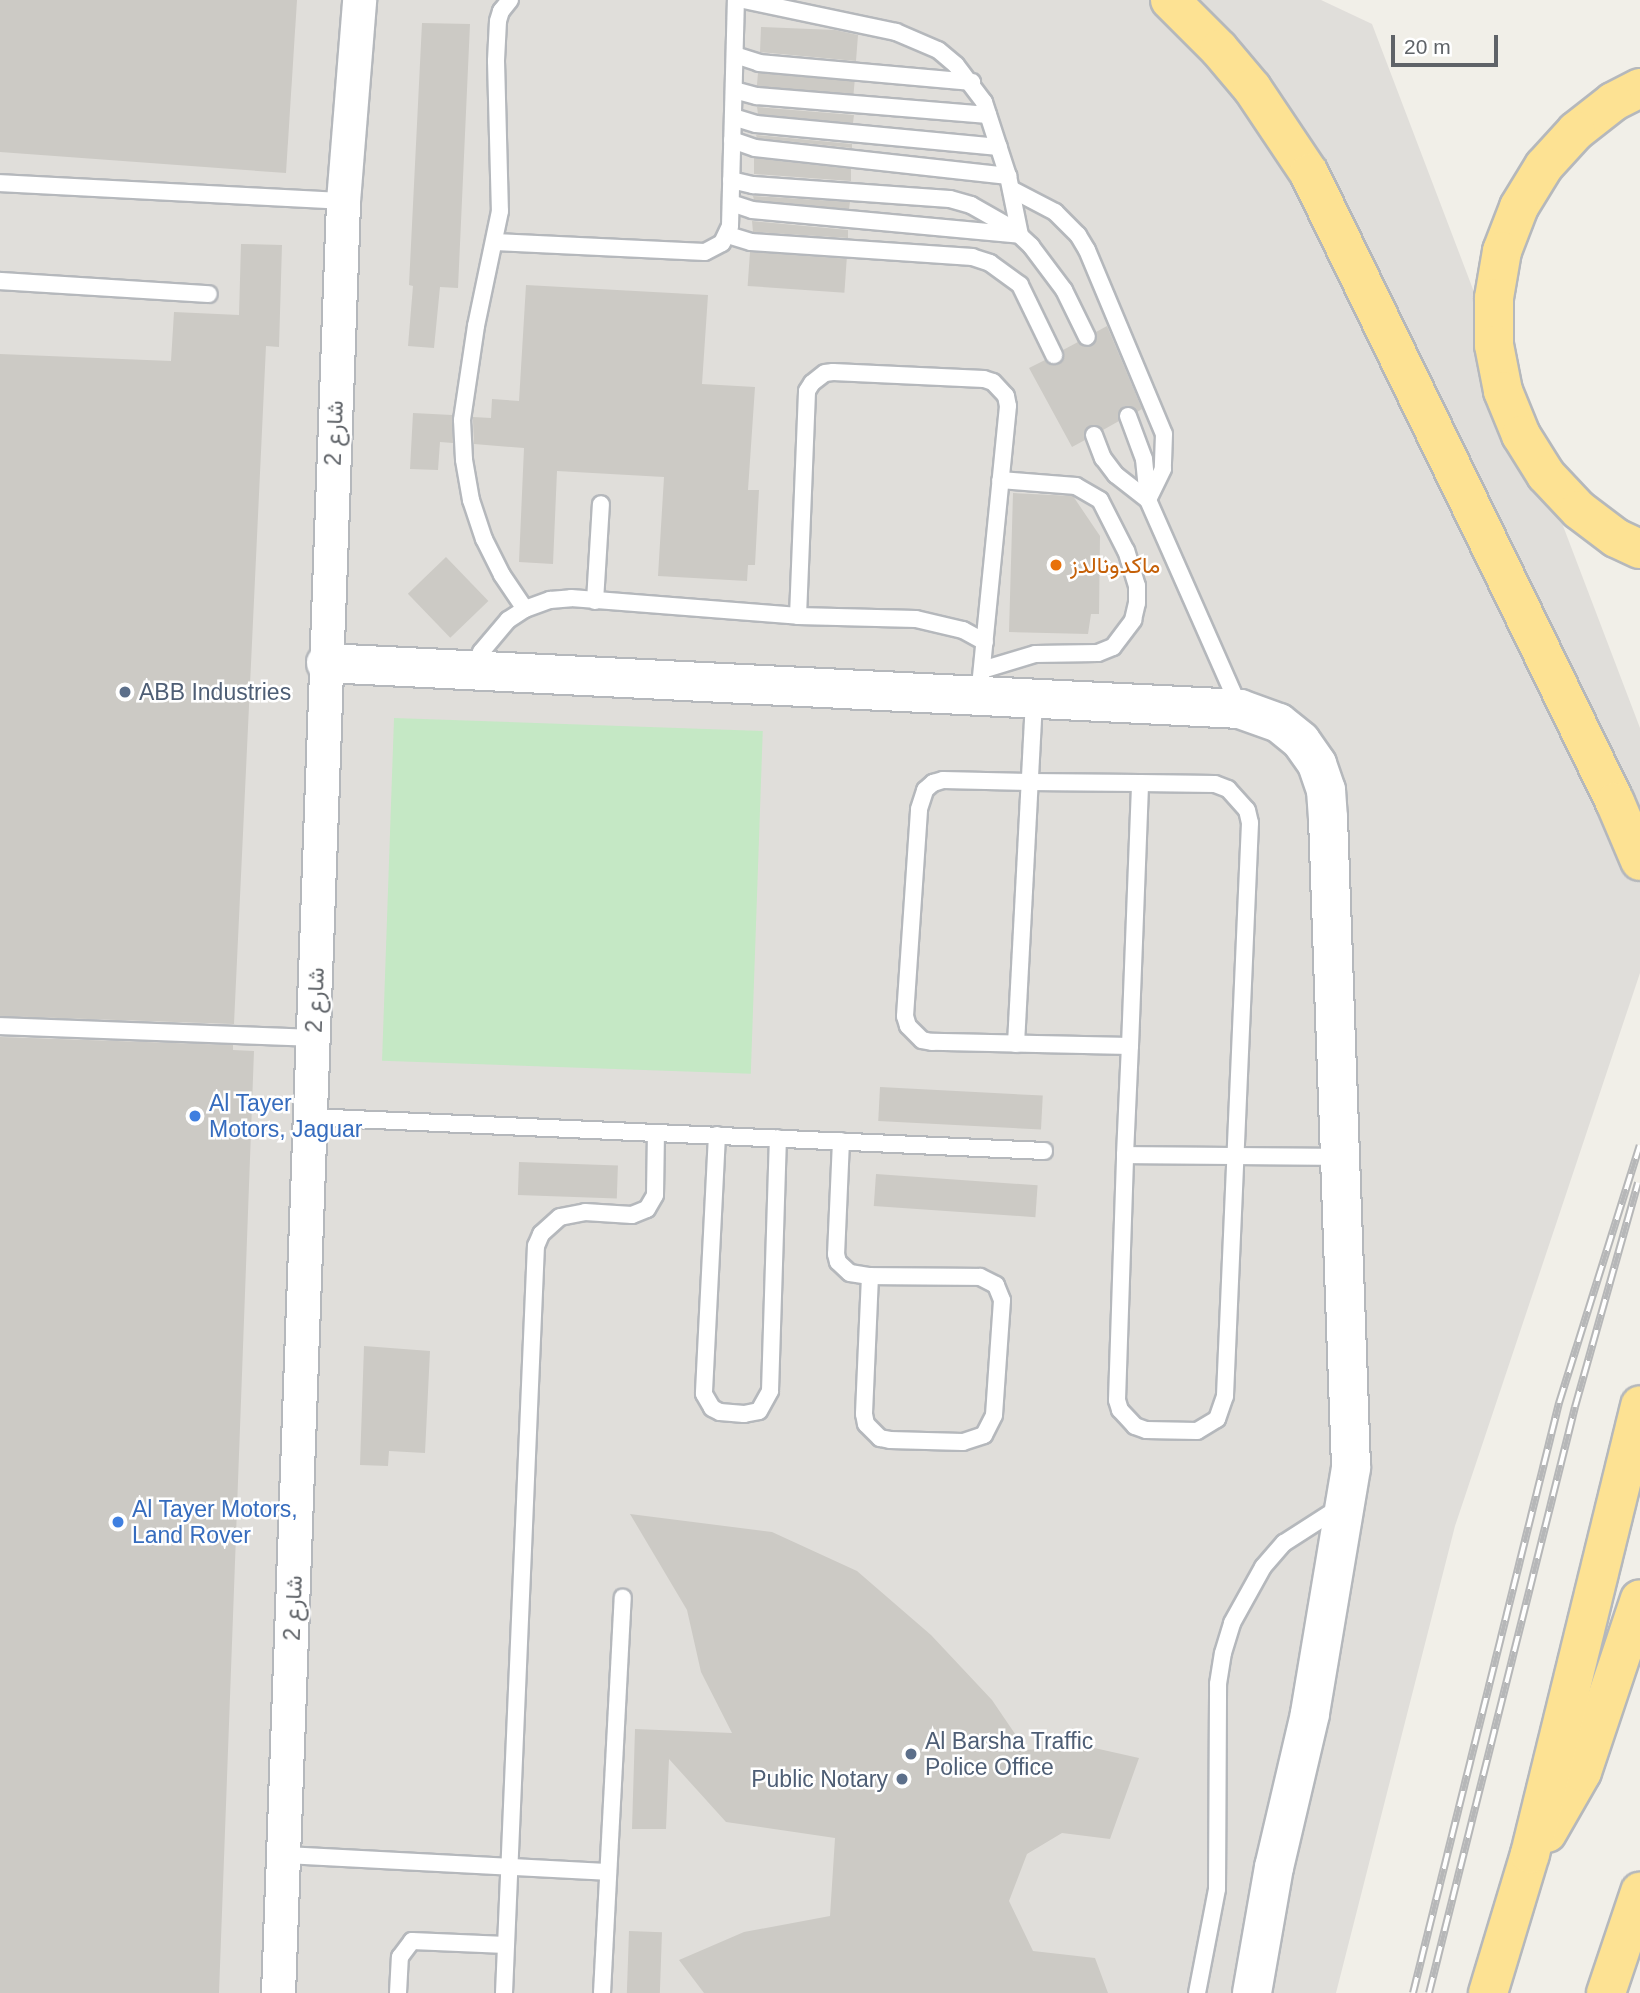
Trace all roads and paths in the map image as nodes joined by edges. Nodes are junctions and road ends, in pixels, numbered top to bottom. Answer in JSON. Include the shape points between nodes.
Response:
{"nodes":[{"id":1,"x":510,"y":0,"type":"edge"},
{"id":2,"x":736,"y":0,"type":"edge"},
{"id":3,"x":744,"y":0,"type":"edge"},
{"id":4,"x":1170,"y":0,"type":"edge"},
{"id":5,"x":357,"y":2,"type":"edge"},
{"id":6,"x":735,"y":55,"type":"junction"},
{"id":7,"x":972,"y":82,"type":"junction"},
{"id":8,"x":1640,"y":88,"type":"edge"},
{"id":9,"x":734,"y":90,"type":"junction"},
{"id":10,"x":988,"y":115,"type":"junction"},
{"id":11,"x":733,"y":117,"type":"junction"},
{"id":12,"x":732,"y":140,"type":"junction"},
{"id":13,"x":999,"y":147,"type":"junction"},
{"id":14,"x":731,"y":180,"type":"junction"},
{"id":15,"x":1009,"y":182,"type":"junction"},
{"id":16,"x":0,"y":183,"type":"edge"},
{"id":17,"x":342,"y":201,"type":"junction"},
{"id":18,"x":731,"y":203,"type":"junction"},
{"id":19,"x":728,"y":235,"type":"junction"},
{"id":20,"x":1020,"y":235,"type":"junction"},
{"id":21,"x":495,"y":242,"type":"junction"},
{"id":22,"x":0,"y":281,"type":"edge"},
{"id":23,"x":209,"y":294,"type":"dead end"},
{"id":24,"x":1087,"y":337,"type":"dead end"},
{"id":25,"x":1054,"y":355,"type":"dead end"},
{"id":26,"x":1128,"y":416,"type":"dead end"},
{"id":27,"x":1094,"y":435,"type":"dead end"},
{"id":28,"x":1000,"y":480,"type":"junction"},
{"id":29,"x":1148,"y":500,"type":"junction"},
{"id":30,"x":601,"y":504,"type":"dead end"},
{"id":31,"x":1640,"y":549,"type":"edge"},
{"id":32,"x":595,"y":600,"type":"junction"},
{"id":33,"x":526,"y":609,"type":"junction"},
{"id":34,"x":798,"y":616,"type":"junction"},
{"id":35,"x":985,"y":642,"type":"junction"},
{"id":36,"x":327,"y":663,"type":"junction"},
{"id":37,"x":473,"y":671,"type":"junction"},
{"id":38,"x":980,"y":683,"type":"junction"},
{"id":39,"x":1034,"y":701,"type":"junction"},
{"id":40,"x":1241,"y":709,"type":"junction"},
{"id":41,"x":1029,"y":782,"type":"junction"},
{"id":42,"x":1140,"y":783,"type":"junction"},
{"id":43,"x":1640,"y":861,"type":"edge"},
{"id":44,"x":0,"y":1026,"type":"edge"},
{"id":45,"x":314,"y":1038,"type":"junction"},
{"id":46,"x":1016,"y":1044,"type":"junction"},
{"id":47,"x":1130,"y":1046,"type":"junction"},
{"id":48,"x":310,"y":1117,"type":"junction"},
{"id":49,"x":656,"y":1133,"type":"junction"},
{"id":50,"x":717,"y":1135,"type":"junction"},
{"id":51,"x":778,"y":1138,"type":"junction"},
{"id":52,"x":841,"y":1141,"type":"junction"},
{"id":53,"x":1044,"y":1151,"type":"dead end"},
{"id":54,"x":1125,"y":1155,"type":"junction"},
{"id":55,"x":1236,"y":1156,"type":"junction"},
{"id":56,"x":1340,"y":1157,"type":"junction"},
{"id":57,"x":870,"y":1276,"type":"junction"},
{"id":58,"x":1640,"y":1405,"type":"edge"},
{"id":59,"x":1348,"y":1502,"type":"junction"},
{"id":60,"x":623,"y":1598,"type":"dead end"},
{"id":61,"x":1640,"y":1599,"type":"edge"},
{"id":62,"x":1531,"y":1854,"type":"junction"},
{"id":63,"x":284,"y":1855,"type":"junction"},
{"id":64,"x":509,"y":1867,"type":"junction"},
{"id":65,"x":608,"y":1872,"type":"junction"},
{"id":66,"x":1640,"y":1892,"type":"edge"},
{"id":67,"x":506,"y":1945,"type":"junction"},
{"id":68,"x":278,"y":1993,"type":"edge"},
{"id":69,"x":398,"y":1993,"type":"edge"},
{"id":70,"x":504,"y":1993,"type":"edge"},
{"id":71,"x":602,"y":1993,"type":"edge"},
{"id":72,"x":1197,"y":1993,"type":"edge"},
{"id":73,"x":1252,"y":1993,"type":"edge"},
{"id":74,"x":1488,"y":1993,"type":"edge"},
{"id":75,"x":1606,"y":1993,"type":"edge"}],
"edges":[{"from":1,"to":21,"type":"lane","via":[[498,21],[501,180]]},
{"from":2,"to":6,"type":"lane"},
{"from":3,"to":7,"type":"lane","via":[[918,39],[938,50]]},
{"from":4,"to":43,"type":"highway","via":[[1252,88],[1309,173]]},
{"from":5,"to":17,"type":"street","name":"شارع 2"},
{"from":6,"to":7,"type":"lane","via":[[759,62]]},
{"from":6,"to":9,"type":"lane"},
{"from":7,"to":10,"type":"lane"},
{"from":8,"to":31,"type":"highway","via":[[1576,131],[1544,166],[1519,207],[1503,251],[1494,345],[1503,391],[1521,435],[1546,475],[1578,509],[1616,538]]},
{"from":9,"to":10,"type":"lane","via":[[757,96]]},
{"from":9,"to":11,"type":"lane"},
{"from":10,"to":13,"type":"lane"},
{"from":11,"to":12,"type":"lane"},
{"from":11,"to":13,"type":"lane","via":[[756,124]]},
{"from":12,"to":14,"type":"lane"},
{"from":12,"to":15,"type":"lane","via":[[755,148]]},
{"from":13,"to":15,"type":"lane"},
{"from":14,"to":18,"type":"lane"},
{"from":14,"to":20,"type":"lane","via":[[950,199],[991,215]]},
{"from":15,"to":20,"type":"lane"},
{"from":15,"to":29,"type":"lane","via":[[1055,212],[1087,250],[1164,435],[1163,469]]},
{"from":16,"to":17,"type":"lane"},
{"from":17,"to":36,"type":"street","name":"شارع 2"},
{"from":18,"to":19,"type":"lane"},
{"from":18,"to":20,"type":"lane","via":[[752,210]]},
{"from":19,"to":21,"type":"lane","via":[[714,250],[705,252]]},
{"from":19,"to":25,"type":"lane","via":[[751,242],[972,257],[990,263],[1020,285]]},
{"from":20,"to":24,"type":"lane","via":[[1064,290]]},
{"from":21,"to":33,"type":"lane","via":[[468,373],[462,419],[464,460],[484,539]]},
{"from":22,"to":23,"type":"lane"},
{"from":26,"to":29,"type":"lane","via":[[1144,459]]},
{"from":27,"to":29,"type":"lane","via":[[1116,475]]},
{"from":28,"to":34,"type":"lane","via":[[1008,406],[1006,396],[993,382],[833,372],[818,377],[807,391]]},
{"from":28,"to":35,"type":"lane"},
{"from":28,"to":38,"type":"lane","via":[[1076,486],[1100,500],[1126,551],[1137,586],[1137,603],[1133,620],[1113,646],[1098,653],[1035,654]]},
{"from":29,"to":40,"type":"lane"},
{"from":30,"to":32,"type":"lane"},
{"from":32,"to":33,"type":"lane","via":[[550,600]]},
{"from":32,"to":34,"type":"lane"},
{"from":33,"to":37,"type":"lane","via":[[493,635]]},
{"from":34,"to":35,"type":"lane","via":[[916,618],[963,630]]},
{"from":35,"to":38,"type":"lane"},
{"from":36,"to":37,"type":"street"},
{"from":36,"to":45,"type":"street","name":"شارع 2"},
{"from":37,"to":38,"type":"street"},
{"from":38,"to":39,"type":"street"},
{"from":39,"to":40,"type":"street"},
{"from":39,"to":41,"type":"lane"},
{"from":40,"to":56,"type":"street","via":[[1279,723],[1301,741],[1317,764],[1326,790]]},
{"from":41,"to":42,"type":"lane"},
{"from":41,"to":46,"type":"lane"},
{"from":41,"to":46,"type":"lane","via":[[943,780],[933,783],[920,799],[905,1016],[922,1040]]},
{"from":42,"to":47,"type":"lane"},
{"from":42,"to":55,"type":"lane","via":[[1215,784],[1228,789],[1247,810]]},
{"from":44,"to":45,"type":"lane"},
{"from":45,"to":48,"type":"street","name":"شارع 2"},
{"from":46,"to":47,"type":"lane"},
{"from":47,"to":54,"type":"lane"},
{"from":48,"to":49,"type":"lane"},
{"from":48,"to":63,"type":"street","name":"شارع 2"},
{"from":49,"to":50,"type":"lane"},
{"from":49,"to":64,"type":"lane","via":[[655,1195],[647,1209],[632,1215],[585,1212],[561,1217],[541,1234],[536,1246]]},
{"from":50,"to":51,"type":"lane"},
{"from":50,"to":51,"type":"lane","via":[[704,1394],[720,1412],[759,1410],[769,1391]]},
{"from":51,"to":52,"type":"lane"},
{"from":52,"to":53,"type":"lane"},
{"from":52,"to":57,"type":"lane","via":[[836,1254],[850,1273]]},
{"from":54,"to":55,"type":"lane"},
{"from":54,"to":55,"type":"lane","via":[[1117,1400],[1135,1426],[1197,1431],[1217,1419],[1225,1395]]},
{"from":55,"to":56,"type":"lane"},
{"from":56,"to":59,"type":"street","via":[[1352,1434]]},
{"from":57,"to":57,"type":"lane","via":[[864,1414],[871,1432],[890,1440],[963,1442],[984,1435],[994,1415],[1002,1300],[996,1284],[980,1277]]},
{"from":58,"to":62,"type":"highway"},
{"from":59,"to":72,"type":"lane","via":[[1284,1543],[1263,1567],[1237,1613],[1223,1653],[1218,1684],[1218,1879]]},
{"from":59,"to":73,"type":"street"},
{"from":60,"to":65,"type":"lane"},
{"from":61,"to":62,"type":"highway","via":[[1582,1772]]},
{"from":62,"to":74,"type":"highway"},
{"from":63,"to":64,"type":"lane"},
{"from":63,"to":68,"type":"street","name":"شارع 2"},
{"from":64,"to":65,"type":"lane"},
{"from":64,"to":67,"type":"lane"},
{"from":65,"to":71,"type":"lane"},
{"from":66,"to":75,"type":"highway"},
{"from":67,"to":69,"type":"lane","via":[[412,1941],[400,1958]]},
{"from":67,"to":70,"type":"lane"}]}
